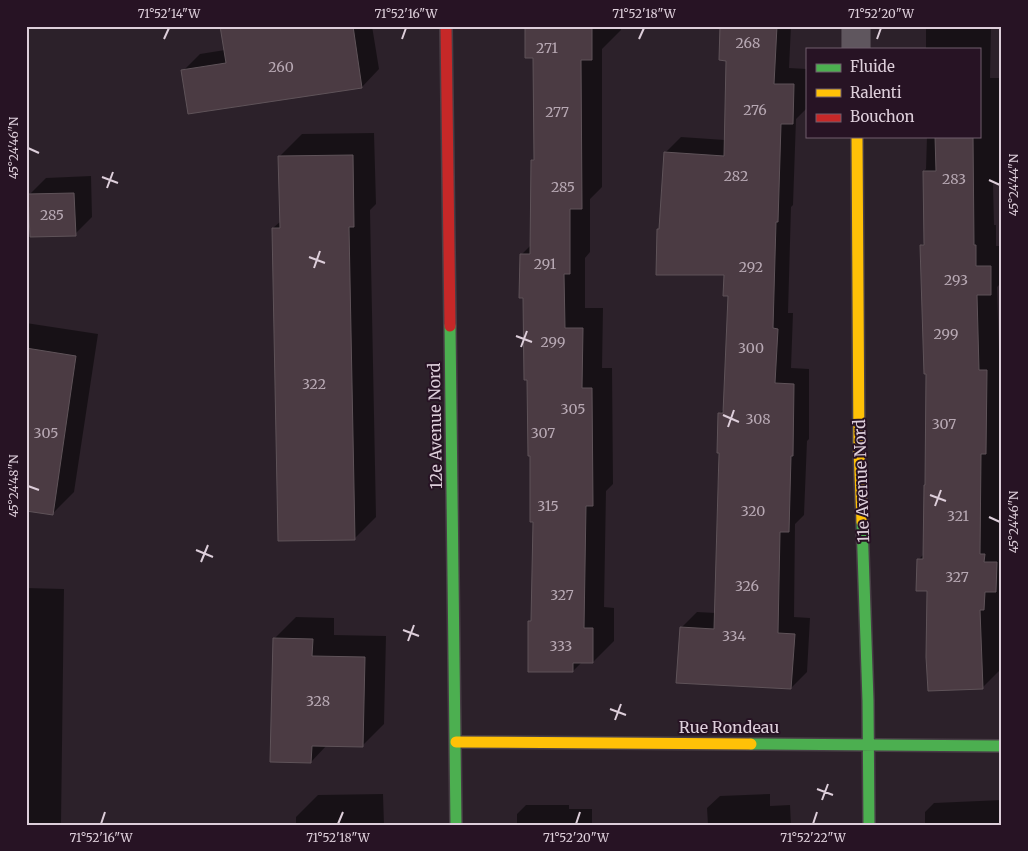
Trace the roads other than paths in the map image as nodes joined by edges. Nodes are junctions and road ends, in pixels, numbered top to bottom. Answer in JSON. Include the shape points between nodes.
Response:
{"nodes":[{"id":1,"x":446,"y":26,"type":"edge"},
{"id":2,"x":856,"y":26,"type":"edge"},
{"id":3,"x":856,"y":48,"type":"edge"},
{"id":4,"x":857,"y":138,"type":"edge"},
{"id":5,"x":456,"y":742,"type":"junction"},
{"id":6,"x":869,"y":744,"type":"junction"},
{"id":7,"x":1002,"y":746,"type":"edge"},
{"id":8,"x":456,"y":825,"type":"edge"},
{"id":9,"x":869,"y":825,"type":"edge"}],
"edges":[{"from":1,"to":5,"type":"street","name":"12e Avenue Nord"},
{"from":2,"to":3,"type":"street"},
{"from":4,"to":6,"type":"street","name":"11e Avenue Nord","via":[[859,450]]},
{"from":5,"to":6,"type":"street","name":"Rue Rondeau"},
{"from":5,"to":8,"type":"street","name":"12e Avenue Nord"},
{"from":6,"to":7,"type":"street","name":"Rue Rondeau"},
{"from":6,"to":9,"type":"street","name":"11e Avenue Nord"}]}
